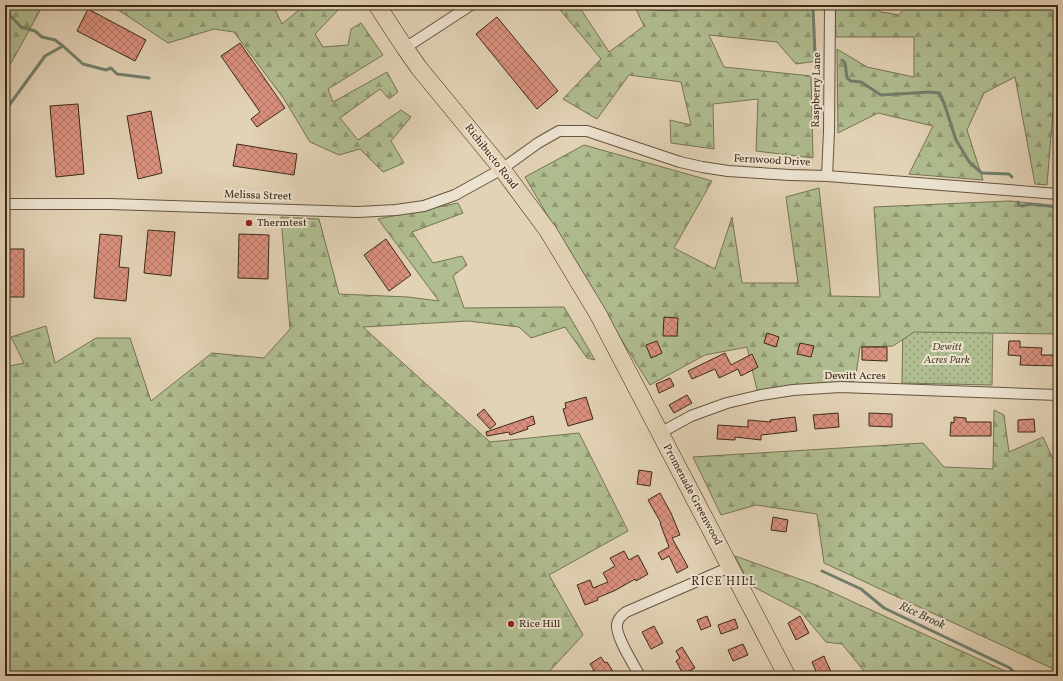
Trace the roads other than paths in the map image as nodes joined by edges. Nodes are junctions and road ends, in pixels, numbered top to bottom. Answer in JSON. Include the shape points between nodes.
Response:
{"nodes":[{"id":1,"x":377,"y":5,"type":"edge"},
{"id":2,"x":471,"y":5,"type":"edge"},
{"id":3,"x":830,"y":5,"type":"edge"},
{"id":4,"x":405,"y":48,"type":"junction"},
{"id":5,"x":502,"y":169,"type":"junction"},
{"id":6,"x":827,"y":176,"type":"junction"},
{"id":7,"x":1058,"y":194,"type":"edge"},
{"id":8,"x":5,"y":204,"type":"edge"},
{"id":9,"x":598,"y":314,"type":"joint"},
{"id":10,"x":1058,"y":395,"type":"edge"},
{"id":11,"x":660,"y":433,"type":"junction"},
{"id":12,"x":730,"y":567,"type":"junction"},
{"id":13,"x":640,"y":676,"type":"edge"},
{"id":14,"x":787,"y":676,"type":"edge"}],
"edges":[{"from":1,"to":4,"type":"main road","name":"Richibucto Road"},
{"from":2,"to":4,"type":"street"},
{"from":3,"to":6,"type":"street","name":"Raspberry Lane"},
{"from":4,"to":5,"type":"main road","name":"Richibucto Road"},
{"from":5,"to":6,"type":"street","name":"Fernwood Drive","via":[[559,131],[587,131],[702,167],[736,172]]},
{"from":5,"to":8,"type":"street","name":"Melissa Street","via":[[454,195],[424,206],[396,210],[358,212],[110,204]]},
{"from":5,"to":9,"type":"main road","name":"Richibucto Road","via":[[548,231]]},
{"from":6,"to":7,"type":"street","name":"Fernwood Drive"},
{"from":9,"to":11,"type":"main road","name":"Promenade Greenwood"},
{"from":10,"to":11,"type":"street","name":"Dewitt Acres","via":[[840,387],[793,390],[727,403],[691,416]]},
{"from":11,"to":12,"type":"main road","name":"Promenade Greenwood"},
{"from":12,"to":13,"type":"street","via":[[626,612],[620,617],[617,632]]},
{"from":12,"to":14,"type":"main road","name":"Promenade Greenwood"}]}
